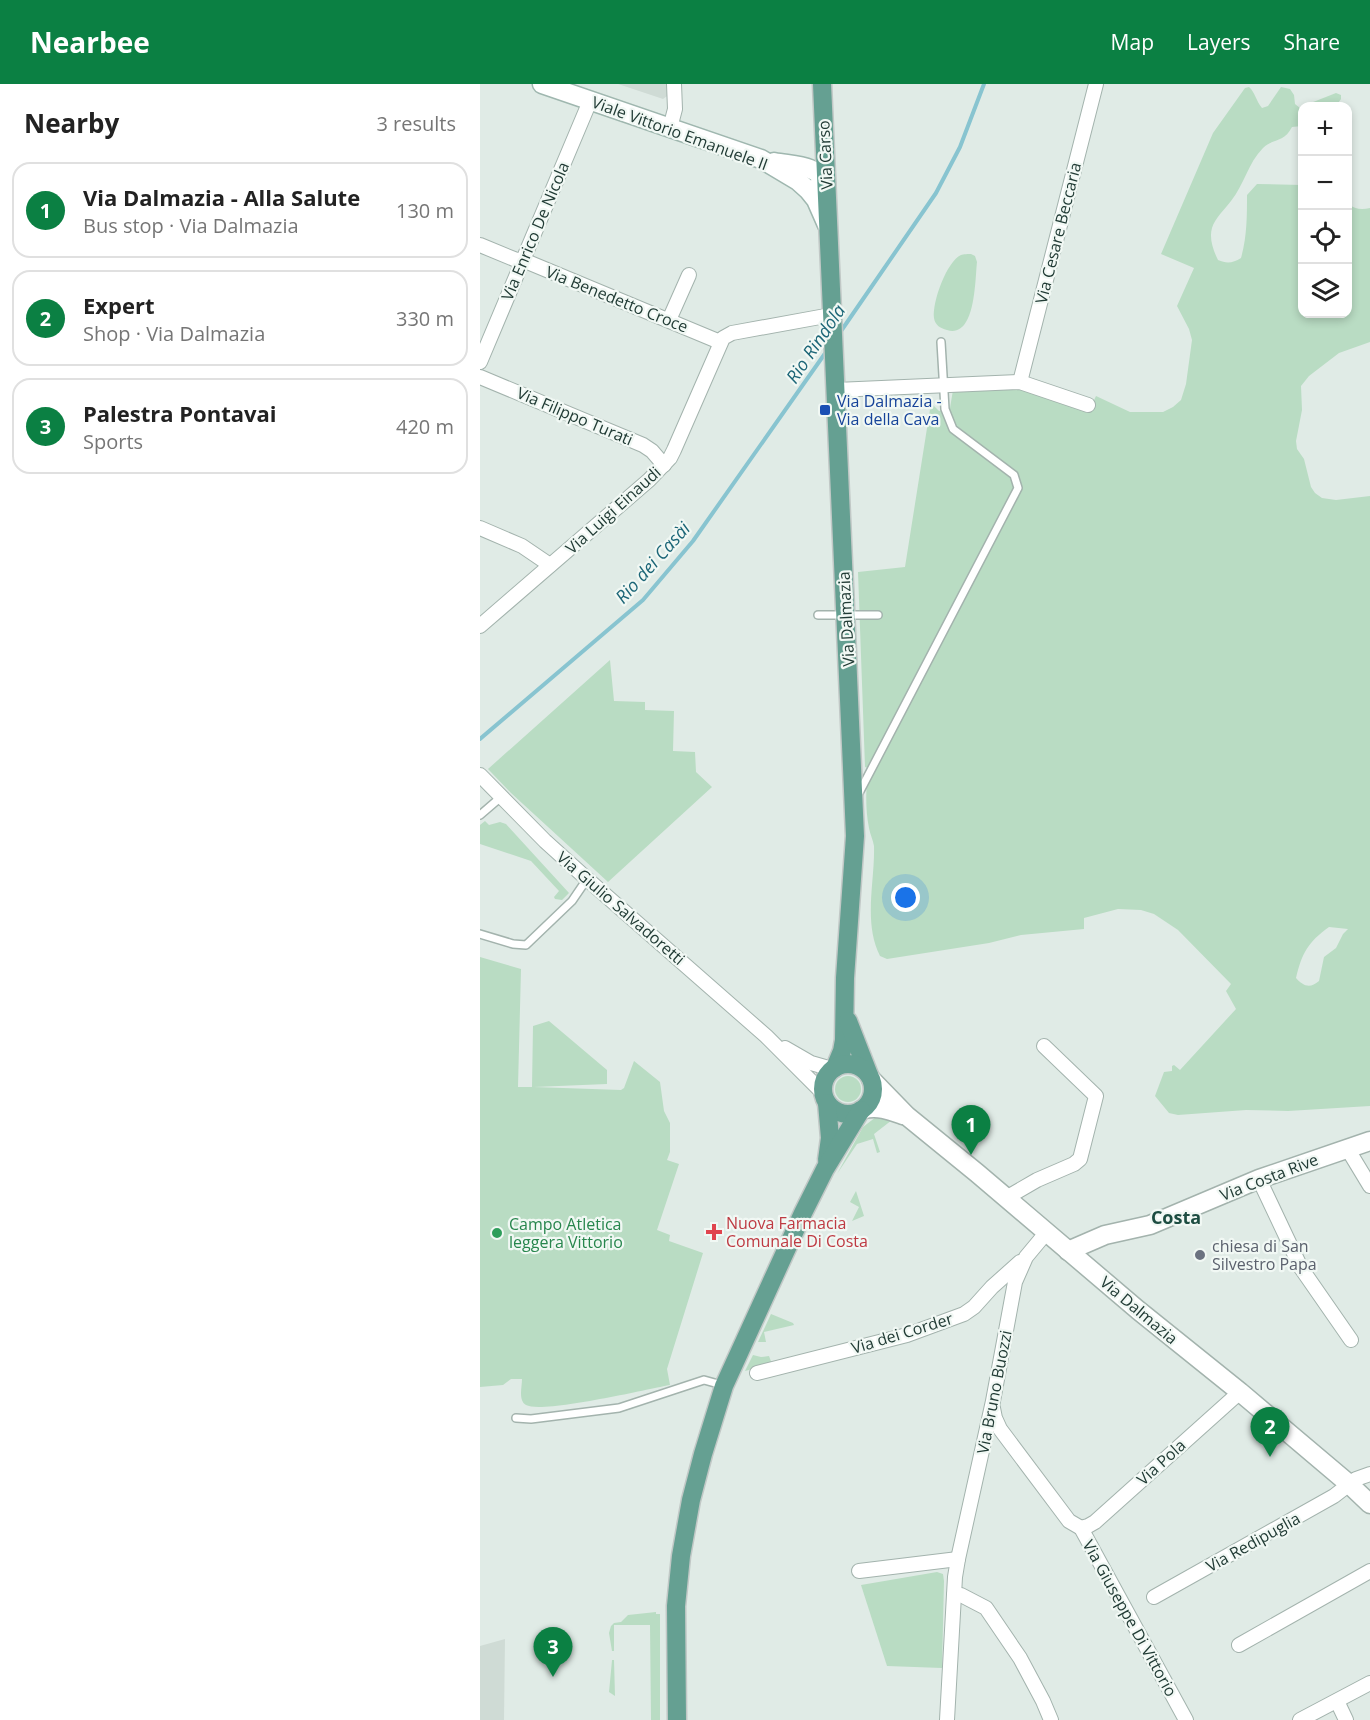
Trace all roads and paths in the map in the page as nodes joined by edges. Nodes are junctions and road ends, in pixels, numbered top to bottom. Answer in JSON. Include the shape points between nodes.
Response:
{"nodes":[{"id":1,"x":542,"y":84,"type":"edge"},
{"id":2,"x":674,"y":84,"type":"edge"},
{"id":3,"x":822,"y":84,"type":"edge"},
{"id":4,"x":1096,"y":84,"type":"edge"},
{"id":5,"x":591,"y":101,"type":"junction"},
{"id":6,"x":670,"y":128,"type":"junction"},
{"id":7,"x":824,"y":149,"type":"junction"},
{"id":8,"x":801,"y":174,"type":"junction"},
{"id":9,"x":826,"y":184,"type":"junction"},
{"id":10,"x":828,"y":226,"type":"junction"},
{"id":11,"x":480,"y":245,"type":"edge"},
{"id":12,"x":522,"y":261,"type":"junction"},
{"id":13,"x":689,"y":275,"type":"dead end"},
{"id":14,"x":669,"y":320,"type":"junction"},
{"id":15,"x":832,"y":322,"type":"junction"},
{"id":16,"x":720,"y":342,"type":"junction"},
{"id":17,"x":941,"y":342,"type":"dead end"},
{"id":18,"x":480,"y":362,"type":"edge"},
{"id":19,"x":480,"y":377,"type":"edge"},
{"id":20,"x":1020,"y":382,"type":"junction"},
{"id":21,"x":942,"y":386,"type":"junction"},
{"id":22,"x":836,"y":390,"type":"junction"},
{"id":23,"x":1088,"y":405,"type":"dead end"},
{"id":24,"x":664,"y":465,"type":"junction"},
{"id":25,"x":480,"y":528,"type":"edge"},
{"id":26,"x":550,"y":565,"type":"junction"},
{"id":27,"x":818,"y":615,"type":"dead end"},
{"id":28,"x":878,"y":615,"type":"dead end"},
{"id":29,"x":846,"y":616,"type":"junction"},
{"id":30,"x":480,"y":626,"type":"edge"},
{"id":31,"x":480,"y":775,"type":"edge"},
{"id":32,"x":501,"y":797,"type":"junction"},
{"id":33,"x":855,"y":801,"type":"junction"},
{"id":34,"x":480,"y":815,"type":"edge"},
{"id":35,"x":587,"y":879,"type":"junction"},
{"id":36,"x":480,"y":934,"type":"edge"},
{"id":37,"x":845,"y":1012,"type":"junction"},
{"id":38,"x":766,"y":1036,"type":"junction"},
{"id":39,"x":1044,"y":1046,"type":"dead end"},
{"id":40,"x":833,"y":1068,"type":"junction"},
{"id":41,"x":870,"y":1077,"type":"junction"},
{"id":42,"x":825,"y":1099,"type":"junction"},
{"id":43,"x":863,"y":1109,"type":"junction"},
{"id":44,"x":908,"y":1116,"type":"junction"},
{"id":45,"x":1370,"y":1141,"type":"edge"},
{"id":46,"x":1347,"y":1148,"type":"junction"},
{"id":47,"x":825,"y":1169,"type":"junction"},
{"id":48,"x":1259,"y":1179,"type":"junction"},
{"id":49,"x":1370,"y":1186,"type":"edge"},
{"id":50,"x":1006,"y":1198,"type":"junction"},
{"id":51,"x":1046,"y":1233,"type":"junction"},
{"id":52,"x":1068,"y":1251,"type":"junction"},
{"id":53,"x":1026,"y":1257,"type":"junction"},
{"id":54,"x":982,"y":1299,"type":"junction"},
{"id":55,"x":1011,"y":1303,"type":"junction"},
{"id":56,"x":1351,"y":1340,"type":"dead end"},
{"id":57,"x":757,"y":1372,"type":"dead end"},
{"id":58,"x":724,"y":1386,"type":"junction"},
{"id":59,"x":1240,"y":1392,"type":"junction"},
{"id":60,"x":993,"y":1401,"type":"junction"},
{"id":61,"x":516,"y":1418,"type":"dead end"},
{"id":62,"x":1015,"y":1449,"type":"junction"},
{"id":63,"x":982,"y":1455,"type":"junction"},
{"id":64,"x":1370,"y":1474,"type":"edge"},
{"id":65,"x":1349,"y":1484,"type":"junction"},
{"id":66,"x":1370,"y":1504,"type":"edge"},
{"id":67,"x":1081,"y":1528,"type":"junction"},
{"id":68,"x":958,"y":1559,"type":"junction"},
{"id":69,"x":859,"y":1571,"type":"dead end"},
{"id":70,"x":1370,"y":1571,"type":"edge"},
{"id":71,"x":954,"y":1594,"type":"junction"},
{"id":72,"x":1154,"y":1597,"type":"dead end"},
{"id":73,"x":1239,"y":1645,"type":"dead end"},
{"id":74,"x":1370,"y":1683,"type":"edge"},
{"id":75,"x":1337,"y":1701,"type":"junction"},
{"id":76,"x":677,"y":1720,"type":"edge"},
{"id":77,"x":947,"y":1720,"type":"edge"},
{"id":78,"x":1051,"y":1720,"type":"edge"},
{"id":79,"x":1186,"y":1720,"type":"edge"},
{"id":80,"x":1300,"y":1720,"type":"edge"},
{"id":81,"x":1347,"y":1720,"type":"edge"}],
"edges":[{"from":1,"to":5,"type":"street","name":"Viale Vittorio Emanuele II"},
{"from":2,"to":6,"type":"street","via":[[675,109]]},
{"from":3,"to":7,"type":"main road","name":"Via Carso"},
{"from":4,"to":20,"type":"street","name":"Via Cesare Beccaria"},
{"from":5,"to":6,"type":"street","name":"Viale Vittorio Emanuele II"},
{"from":5,"to":12,"type":"street","name":"Via Enrico De Nicola"},
{"from":6,"to":8,"type":"street","name":"Viale Vittorio Emanuele II"},
{"from":7,"to":8,"type":"street","via":[[820,159]]},
{"from":7,"to":9,"type":"main road","name":"Via Carso"},
{"from":8,"to":9,"type":"street","via":[[813,186]]},
{"from":8,"to":10,"type":"street","name":"Viale Vittorio Emanuele II"},
{"from":9,"to":10,"type":"main road","name":"Via Carso"},
{"from":10,"to":15,"type":"main road","name":"Via Dalmazia"},
{"from":11,"to":12,"type":"street","name":"Via Benedetto Croce"},
{"from":12,"to":14,"type":"street","name":"Via Benedetto Croce"},
{"from":12,"to":18,"type":"street","name":"Via Enrico De Nicola"},
{"from":13,"to":14,"type":"street"},
{"from":14,"to":16,"type":"street","name":"Via Benedetto Croce"},
{"from":15,"to":16,"type":"street","via":[[732,333]]},
{"from":15,"to":22,"type":"main road","name":"Via Dalmazia"},
{"from":16,"to":24,"type":"street","name":"Via Luigi Einaudi","via":[[678,442]]},
{"from":17,"to":21,"type":"lane"},
{"from":19,"to":24,"type":"street","name":"Via Filippo Turati","via":[[643,445]]},
{"from":20,"to":21,"type":"street"},
{"from":20,"to":23,"type":"street"},
{"from":21,"to":22,"type":"street"},
{"from":21,"to":33,"type":"lane","via":[[953,429],[1014,475],[1018,488]]},
{"from":22,"to":29,"type":"main road","name":"Via Dalmazia"},
{"from":24,"to":26,"type":"street","name":"Via Luigi Einaudi"},
{"from":25,"to":26,"type":"street","via":[[522,546]]},
{"from":26,"to":30,"type":"street","name":"Via Luigi Einaudi"},
{"from":27,"to":29,"type":"lane"},
{"from":28,"to":29,"type":"lane"},
{"from":29,"to":33,"type":"main road","name":"Via Dalmazia"},
{"from":31,"to":32,"type":"street","name":"Via Giulio Salvadoretti"},
{"from":32,"to":34,"type":"lane"},
{"from":32,"to":35,"type":"street","name":"Via Giulio Salvadoretti"},
{"from":33,"to":37,"type":"main road","name":"Via Dalmazia"},
{"from":35,"to":36,"type":"lane","via":[[572,901],[526,945]]},
{"from":35,"to":38,"type":"street","name":"Via Giulio Salvadoretti"},
{"from":37,"to":40,"type":"main road","name":"Via Dalmazia","via":[[842,1051]]},
{"from":37,"to":41,"type":"main road","name":"Via Dalmazia"},
{"from":38,"to":40,"type":"street","name":"Via Giulio Salvadoretti","via":[[802,1059]]},
{"from":38,"to":42,"type":"street","name":"Via Giulio Salvadoretti"},
{"from":39,"to":50,"type":"street","via":[[1096,1096],[1080,1159]]},
{"from":40,"to":41,"type":"main road","via":[[857,1066]]},
{"from":40,"to":42,"type":"main road","via":[[824,1081]]},
{"from":41,"to":43,"type":"main road","via":[[873,1095]]},
{"from":41,"to":44,"type":"street","name":"Via Dalmazia"},
{"from":42,"to":43,"type":"main road","via":[[839,1113]]},
{"from":42,"to":47,"type":"main road","via":[[830,1138]]},
{"from":43,"to":44,"type":"street","name":"Via Dalmazia","via":[[882,1108]]},
{"from":43,"to":47,"type":"main road"},
{"from":44,"to":50,"type":"street","name":"Via Dalmazia"},
{"from":45,"to":46,"type":"street","name":"Via Costa Rive"},
{"from":46,"to":48,"type":"street","name":"Via Costa Rive"},
{"from":46,"to":49,"type":"street"},
{"from":47,"to":58,"type":"main road"},
{"from":48,"to":52,"type":"street","name":"Via Costa Rive","via":[[1150,1225],[1105,1235]]},
{"from":48,"to":56,"type":"street","via":[[1301,1268]]},
{"from":50,"to":51,"type":"street","name":"Via Dalmazia"},
{"from":51,"to":52,"type":"street","name":"Via Dalmazia"},
{"from":51,"to":53,"type":"street","name":"Via Bruno Buozzi"},
{"from":52,"to":59,"type":"street","name":"Via Dalmazia"},
{"from":53,"to":54,"type":"street","name":"Via dei Corder"},
{"from":53,"to":55,"type":"street","name":"Via Bruno Buozzi"},
{"from":54,"to":55,"type":"street","via":[[997,1292]]},
{"from":54,"to":57,"type":"street","name":"Via dei Corder","via":[[964,1314],[907,1335]]},
{"from":55,"to":60,"type":"street","name":"Via Bruno Buozzi"},
{"from":58,"to":61,"type":"lane","via":[[704,1380],[619,1408]]},
{"from":58,"to":76,"type":"main road","via":[[682,1540],[676,1606]]},
{"from":59,"to":65,"type":"street","name":"Via Dalmazia"},
{"from":59,"to":67,"type":"street","name":"Via Pola","via":[[1095,1522]]},
{"from":60,"to":62,"type":"street","name":"Via Giuseppe Di Vittorio","via":[[997,1424]]},
{"from":60,"to":63,"type":"street","name":"Via Bruno Buozzi"},
{"from":62,"to":63,"type":"street","via":[[998,1442]]},
{"from":62,"to":67,"type":"street","name":"Via Giuseppe Di Vittorio","via":[[1070,1521]]},
{"from":63,"to":68,"type":"street","name":"Via Bruno Buozzi"},
{"from":64,"to":65,"type":"street","name":"Via Redipuglia"},
{"from":65,"to":66,"type":"street","name":"Via Dalmazia"},
{"from":65,"to":72,"type":"street","name":"Via Redipuglia"},
{"from":67,"to":79,"type":"street","name":"Via Giuseppe Di Vittorio"},
{"from":68,"to":69,"type":"street"},
{"from":68,"to":71,"type":"street","name":"Via Bruno Buozzi"},
{"from":70,"to":73,"type":"street"},
{"from":71,"to":77,"type":"street","name":"Via Bruno Buozzi"},
{"from":71,"to":78,"type":"street","via":[[986,1608],[1020,1658]]},
{"from":74,"to":75,"type":"street"},
{"from":75,"to":80,"type":"street"},
{"from":75,"to":81,"type":"street"}]}
